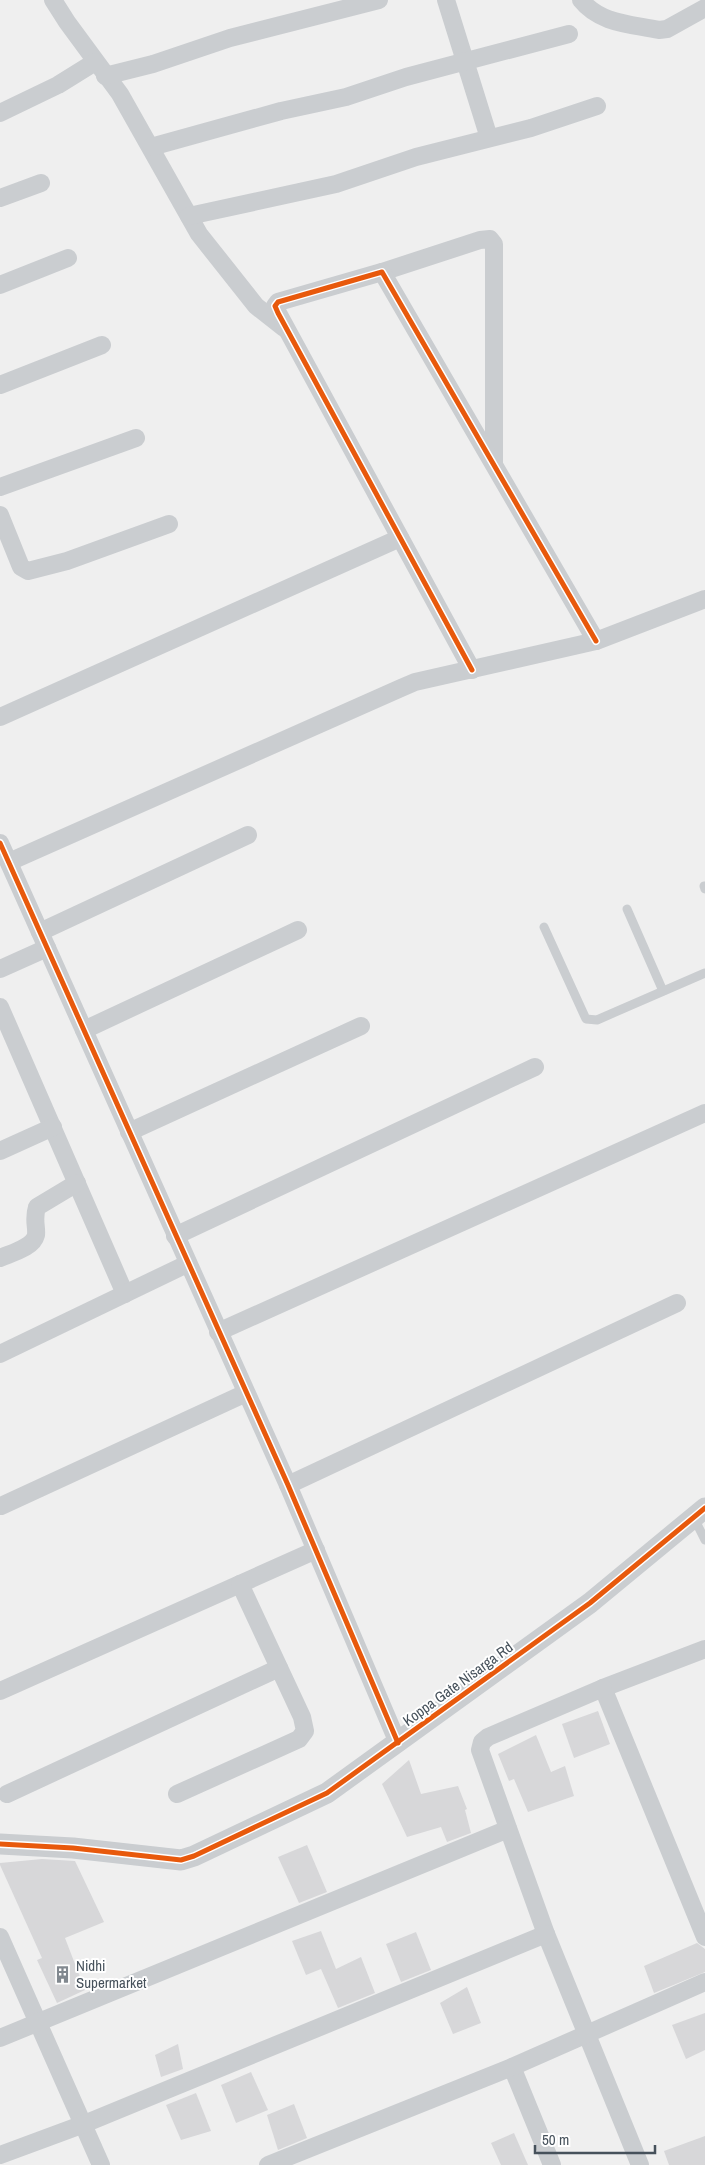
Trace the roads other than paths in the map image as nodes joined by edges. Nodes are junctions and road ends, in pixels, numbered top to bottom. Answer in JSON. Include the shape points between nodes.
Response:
{"nodes":[{"id":1,"x":53,"y":0,"type":"edge"},
{"id":2,"x":379,"y":0,"type":"edge"},
{"id":3,"x":446,"y":0,"type":"edge"},
{"id":4,"x":581,"y":0,"type":"edge"},
{"id":5,"x":705,"y":8,"type":"edge"},
{"id":6,"x":569,"y":34,"type":"dead end"},
{"id":7,"x":466,"y":63,"type":"junction"},
{"id":8,"x":100,"y":69,"type":"junction"},
{"id":9,"x":597,"y":106,"type":"dead end"},
{"id":10,"x":0,"y":113,"type":"edge"},
{"id":11,"x":489,"y":138,"type":"junction"},
{"id":12,"x":151,"y":147,"type":"junction"},
{"id":13,"x":41,"y":183,"type":"dead end"},
{"id":14,"x":0,"y":198,"type":"edge"},
{"id":15,"x":189,"y":216,"type":"junction"},
{"id":16,"x":68,"y":258,"type":"dead end"},
{"id":17,"x":382,"y":272,"type":"junction"},
{"id":18,"x":0,"y":285,"type":"edge"},
{"id":19,"x":288,"y":332,"type":"junction"},
{"id":20,"x":102,"y":345,"type":"dead end"},
{"id":21,"x":0,"y":385,"type":"edge"},
{"id":22,"x":136,"y":438,"type":"dead end"},
{"id":23,"x":494,"y":464,"type":"junction"},
{"id":24,"x":0,"y":487,"type":"edge"},
{"id":25,"x":0,"y":515,"type":"edge"},
{"id":26,"x":169,"y":524,"type":"dead end"},
{"id":27,"x":400,"y":538,"type":"junction"},
{"id":28,"x":4,"y":539,"type":"edge"},
{"id":29,"x":705,"y":599,"type":"edge"},
{"id":30,"x":596,"y":641,"type":"junction"},
{"id":31,"x":472,"y":670,"type":"junction"},
{"id":32,"x":0,"y":717,"type":"edge"},
{"id":33,"x":248,"y":835,"type":"dead end"},
{"id":34,"x":0,"y":843,"type":"edge"},
{"id":35,"x":9,"y":862,"type":"junction"},
{"id":36,"x":627,"y":908,"type":"dead end"},
{"id":37,"x":544,"y":927,"type":"dead end"},
{"id":38,"x":298,"y":930,"type":"dead end"},
{"id":39,"x":40,"y":932,"type":"junction"},
{"id":40,"x":47,"y":948,"type":"junction"},
{"id":41,"x":0,"y":969,"type":"edge"},
{"id":42,"x":705,"y":973,"type":"edge"},
{"id":43,"x":663,"y":991,"type":"junction"},
{"id":44,"x":0,"y":1007,"type":"edge"},
{"id":45,"x":361,"y":1026,"type":"dead end"},
{"id":46,"x":84,"y":1030,"type":"junction"},
{"id":47,"x":535,"y":1067,"type":"dead end"},
{"id":48,"x":705,"y":1113,"type":"edge"},
{"id":49,"x":52,"y":1127,"type":"junction"},
{"id":50,"x":129,"y":1132,"type":"junction"},
{"id":51,"x":0,"y":1151,"type":"edge"},
{"id":52,"x":77,"y":1183,"type":"junction"},
{"id":53,"x":175,"y":1236,"type":"junction"},
{"id":54,"x":0,"y":1258,"type":"edge"},
{"id":55,"x":187,"y":1264,"type":"junction"},
{"id":56,"x":125,"y":1294,"type":"junction"},
{"id":57,"x":677,"y":1303,"type":"dead end"},
{"id":58,"x":218,"y":1332,"type":"junction"},
{"id":59,"x":0,"y":1354,"type":"edge"},
{"id":60,"x":246,"y":1393,"type":"junction"},
{"id":61,"x":288,"y":1485,"type":"junction"},
{"id":62,"x":1,"y":1506,"type":"edge"},
{"id":63,"x":699,"y":1512,"type":"edge"},
{"id":64,"x":705,"y":1540,"type":"edge"},
{"id":65,"x":316,"y":1550,"type":"junction"},
{"id":66,"x":240,"y":1584,"type":"junction"},
{"id":67,"x":705,"y":1649,"type":"edge"},
{"id":68,"x":279,"y":1668,"type":"junction"},
{"id":69,"x":603,"y":1688,"type":"junction"},
{"id":70,"x":0,"y":1691,"type":"edge"},
{"id":71,"x":398,"y":1743,"type":"junction"},
{"id":72,"x":7,"y":1794,"type":"dead end"},
{"id":73,"x":177,"y":1794,"type":"dead end"},
{"id":74,"x":508,"y":1828,"type":"junction"},
{"id":75,"x":0,"y":1844,"type":"edge"},
{"id":76,"x":546,"y":1934,"type":"junction"},
{"id":77,"x":0,"y":1937,"type":"edge"},
{"id":78,"x":705,"y":1937,"type":"edge"},
{"id":79,"x":705,"y":1982,"type":"edge"},
{"id":80,"x":36,"y":2022,"type":"junction"},
{"id":81,"x":587,"y":2035,"type":"junction"},
{"id":82,"x":0,"y":2038,"type":"edge"},
{"id":83,"x":512,"y":2067,"type":"junction"},
{"id":84,"x":84,"y":2124,"type":"junction"},
{"id":85,"x":0,"y":2156,"type":"edge"},
{"id":86,"x":101,"y":2165,"type":"edge"},
{"id":87,"x":268,"y":2165,"type":"edge"},
{"id":88,"x":552,"y":2165,"type":"edge"},
{"id":89,"x":640,"y":2165,"type":"edge"}],
"edges":[{"from":1,"to":8,"type":"street"},
{"from":2,"to":8,"type":"street","via":[[230,38],[153,64]]},
{"from":3,"to":7,"type":"street"},
{"from":4,"to":5,"type":"street","via":[[600,17],[659,30],[667,29]]},
{"from":6,"to":7,"type":"street"},
{"from":7,"to":11,"type":"street"},
{"from":7,"to":12,"type":"street"},
{"from":8,"to":10,"type":"street"},
{"from":8,"to":12,"type":"street","via":[[120,94]]},
{"from":9,"to":11,"type":"street"},
{"from":11,"to":15,"type":"street","via":[[416,157],[336,184]]},
{"from":12,"to":15,"type":"street"},
{"from":13,"to":14,"type":"street"},
{"from":15,"to":19,"type":"street","via":[[199,234],[256,306]]},
{"from":16,"to":18,"type":"street"},
{"from":17,"to":19,"type":"street","via":[[278,302],[275,306]]},
{"from":17,"to":23,"type":"street"},
{"from":17,"to":23,"type":"street","via":[[480,240],[490,239],[494,244]]},
{"from":19,"to":27,"type":"street"},
{"from":20,"to":21,"type":"street"},
{"from":22,"to":24,"type":"street"},
{"from":23,"to":30,"type":"street"},
{"from":25,"to":28,"type":"street"},
{"from":26,"to":28,"type":"street","via":[[67,562],[28,571],[21,567]]},
{"from":27,"to":31,"type":"street"},
{"from":27,"to":32,"type":"street"},
{"from":29,"to":30,"type":"street"},
{"from":30,"to":31,"type":"street"},
{"from":31,"to":35,"type":"street","via":[[401,688]]},
{"from":33,"to":39,"type":"street"},
{"from":34,"to":35,"type":"street"},
{"from":35,"to":39,"type":"street"},
{"from":36,"to":43,"type":"lane"},
{"from":37,"to":43,"type":"lane","via":[[586,1019],[597,1020]]},
{"from":38,"to":46,"type":"street"},
{"from":39,"to":40,"type":"street"},
{"from":40,"to":41,"type":"street"},
{"from":40,"to":46,"type":"street"},
{"from":42,"to":43,"type":"lane"},
{"from":44,"to":49,"type":"street"},
{"from":45,"to":50,"type":"street"},
{"from":46,"to":50,"type":"street"},
{"from":47,"to":53,"type":"street"},
{"from":48,"to":58,"type":"street"},
{"from":49,"to":51,"type":"street"},
{"from":49,"to":52,"type":"street"},
{"from":50,"to":53,"type":"street"},
{"from":52,"to":54,"type":"street","via":[[37,1207],[34,1218],[36,1235],[30,1244]]},
{"from":52,"to":56,"type":"street"},
{"from":53,"to":55,"type":"street"},
{"from":55,"to":56,"type":"street"},
{"from":55,"to":58,"type":"street"},
{"from":56,"to":59,"type":"street"},
{"from":57,"to":61,"type":"street"},
{"from":58,"to":60,"type":"street"},
{"from":60,"to":61,"type":"street"},
{"from":60,"to":62,"type":"street"},
{"from":61,"to":65,"type":"street"},
{"from":63,"to":64,"type":"lane"},
{"from":63,"to":71,"type":"street","name":"Koppa Gate Nisarga Rd","via":[[590,1603]]},
{"from":65,"to":66,"type":"street"},
{"from":65,"to":71,"type":"street"},
{"from":66,"to":68,"type":"street"},
{"from":66,"to":70,"type":"street"},
{"from":67,"to":69,"type":"street"},
{"from":68,"to":72,"type":"street"},
{"from":68,"to":73,"type":"street","via":[[302,1717],[305,1731],[299,1739]]},
{"from":69,"to":74,"type":"street","via":[[482,1742],[480,1750]]},
{"from":69,"to":78,"type":"street"},
{"from":71,"to":75,"type":"street","name":"Koppa Gate Nisarga Rd","via":[[327,1793],[181,1860]]},
{"from":74,"to":76,"type":"street"},
{"from":74,"to":80,"type":"street"},
{"from":76,"to":81,"type":"street"},
{"from":76,"to":84,"type":"street"},
{"from":77,"to":80,"type":"street"},
{"from":79,"to":81,"type":"street"},
{"from":80,"to":82,"type":"street"},
{"from":80,"to":84,"type":"street"},
{"from":81,"to":83,"type":"street"},
{"from":81,"to":89,"type":"street"},
{"from":83,"to":87,"type":"street"},
{"from":83,"to":88,"type":"street"},
{"from":84,"to":85,"type":"street"},
{"from":84,"to":86,"type":"street"}]}
